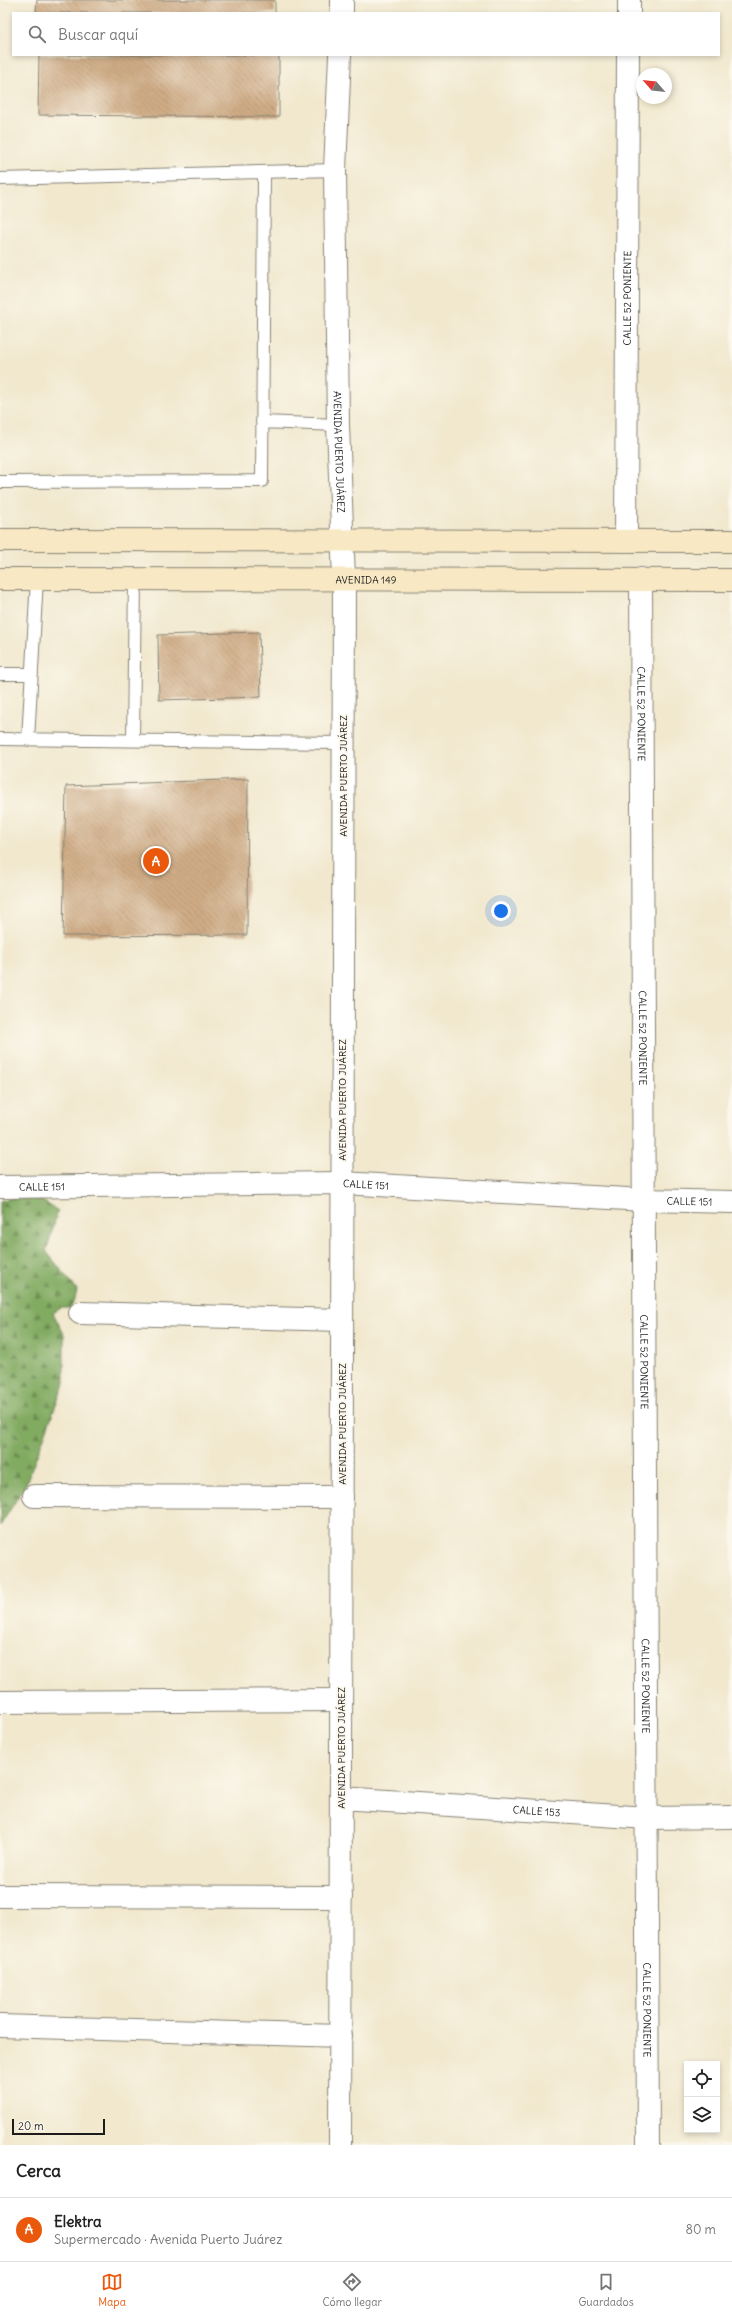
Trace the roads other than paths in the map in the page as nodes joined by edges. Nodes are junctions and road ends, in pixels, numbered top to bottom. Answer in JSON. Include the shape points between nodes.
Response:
{"nodes":[{"id":1,"x":342,"y":0,"type":"edge"},
{"id":2,"x":629,"y":0,"type":"edge"},
{"id":3,"x":342,"y":12,"type":"edge"},
{"id":4,"x":629,"y":12,"type":"edge"},
{"id":5,"x":340,"y":56,"type":"edge"},
{"id":6,"x":628,"y":56,"type":"edge"},
{"id":7,"x":335,"y":170,"type":"junction"},
{"id":8,"x":264,"y":172,"type":"junction"},
{"id":9,"x":0,"y":179,"type":"edge"},
{"id":10,"x":262,"y":422,"type":"junction"},
{"id":11,"x":338,"y":425,"type":"junction"},
{"id":12,"x":0,"y":482,"type":"edge"},
{"id":13,"x":0,"y":540,"type":"edge"},
{"id":14,"x":343,"y":541,"type":"junction"},
{"id":15,"x":626,"y":541,"type":"junction"},
{"id":16,"x":732,"y":541,"type":"edge"},
{"id":17,"x":0,"y":579,"type":"edge"},
{"id":18,"x":37,"y":579,"type":"junction"},
{"id":19,"x":136,"y":579,"type":"junction"},
{"id":20,"x":344,"y":579,"type":"junction"},
{"id":21,"x":641,"y":579,"type":"junction"},
{"id":22,"x":732,"y":580,"type":"edge"},
{"id":23,"x":0,"y":674,"type":"edge"},
{"id":24,"x":32,"y":674,"type":"junction"},
{"id":25,"x":0,"y":739,"type":"edge"},
{"id":26,"x":28,"y":740,"type":"junction"},
{"id":27,"x":133,"y":740,"type":"junction"},
{"id":28,"x":343,"y":743,"type":"junction"},
{"id":29,"x":342,"y":1183,"type":"junction"},
{"id":30,"x":0,"y":1187,"type":"edge"},
{"id":31,"x":644,"y":1200,"type":"junction"},
{"id":32,"x":732,"y":1202,"type":"edge"},
{"id":33,"x":80,"y":1313,"type":"dead end"},
{"id":34,"x":342,"y":1320,"type":"junction"},
{"id":35,"x":34,"y":1496,"type":"dead end"},
{"id":36,"x":342,"y":1497,"type":"junction"},
{"id":37,"x":341,"y":1700,"type":"junction"},
{"id":38,"x":0,"y":1702,"type":"edge"},
{"id":39,"x":341,"y":1798,"type":"junction"},
{"id":40,"x":732,"y":1817,"type":"edge"},
{"id":41,"x":648,"y":1818,"type":"junction"},
{"id":42,"x":0,"y":1896,"type":"edge"},
{"id":43,"x":341,"y":1897,"type":"junction"},
{"id":44,"x":0,"y":2026,"type":"edge"},
{"id":45,"x":341,"y":2036,"type":"junction"},
{"id":46,"x":340,"y":2145,"type":"edge"},
{"id":47,"x":648,"y":2145,"type":"edge"}],
"edges":[{"from":1,"to":3,"type":"street"},
{"from":2,"to":4,"type":"street"},
{"from":5,"to":7,"type":"street","name":"AVENIDA PUERTO JUÁREZ"},
{"from":6,"to":15,"type":"street","name":"CALLE 52 PONIENTE"},
{"from":7,"to":8,"type":"lane"},
{"from":7,"to":11,"type":"street","name":"AVENIDA PUERTO JUÁREZ"},
{"from":8,"to":9,"type":"lane"},
{"from":8,"to":10,"type":"lane"},
{"from":10,"to":11,"type":"lane"},
{"from":10,"to":12,"type":"lane","via":[[262,481]]},
{"from":11,"to":14,"type":"street","name":"AVENIDA PUERTO JUÁREZ"},
{"from":13,"to":14,"type":"main road"},
{"from":14,"to":15,"type":"main road"},
{"from":14,"to":20,"type":"street","name":"AVENIDA PUERTO JUÁREZ"},
{"from":15,"to":16,"type":"main road"},
{"from":17,"to":18,"type":"main road","name":"AVENIDA 149"},
{"from":18,"to":19,"type":"main road","name":"AVENIDA 149"},
{"from":18,"to":24,"type":"lane"},
{"from":19,"to":20,"type":"main road","name":"AVENIDA 149"},
{"from":19,"to":27,"type":"lane"},
{"from":20,"to":21,"type":"main road","name":"AVENIDA 149"},
{"from":20,"to":28,"type":"street","name":"AVENIDA PUERTO JUÁREZ"},
{"from":21,"to":22,"type":"main road","name":"AVENIDA 149"},
{"from":21,"to":31,"type":"street","name":"CALLE 52 PONIENTE"},
{"from":23,"to":24,"type":"lane"},
{"from":24,"to":26,"type":"lane"},
{"from":25,"to":26,"type":"lane"},
{"from":26,"to":27,"type":"lane"},
{"from":27,"to":28,"type":"lane"},
{"from":28,"to":29,"type":"street","name":"AVENIDA PUERTO JUÁREZ"},
{"from":29,"to":30,"type":"street","name":"CALLE 151"},
{"from":29,"to":31,"type":"street","name":"CALLE 151"},
{"from":29,"to":34,"type":"street","name":"AVENIDA PUERTO JUÁREZ"},
{"from":31,"to":32,"type":"street","name":"CALLE 151"},
{"from":31,"to":41,"type":"street","name":"CALLE 52 PONIENTE"},
{"from":33,"to":34,"type":"street"},
{"from":34,"to":36,"type":"street","name":"AVENIDA PUERTO JUÁREZ"},
{"from":35,"to":36,"type":"street"},
{"from":36,"to":37,"type":"street","name":"AVENIDA PUERTO JUÁREZ"},
{"from":37,"to":38,"type":"street"},
{"from":37,"to":39,"type":"street","name":"AVENIDA PUERTO JUÁREZ"},
{"from":39,"to":41,"type":"street","name":"CALLE 153"},
{"from":39,"to":43,"type":"street","name":"AVENIDA PUERTO JUÁREZ"},
{"from":40,"to":41,"type":"street","name":"CALLE 153"},
{"from":41,"to":47,"type":"street","name":"CALLE 52 PONIENTE"},
{"from":42,"to":43,"type":"street"},
{"from":43,"to":45,"type":"street","name":"AVENIDA PUERTO JUÁREZ"},
{"from":44,"to":45,"type":"street"},
{"from":45,"to":46,"type":"street","name":"AVENIDA PUERTO JUÁREZ"}]}
